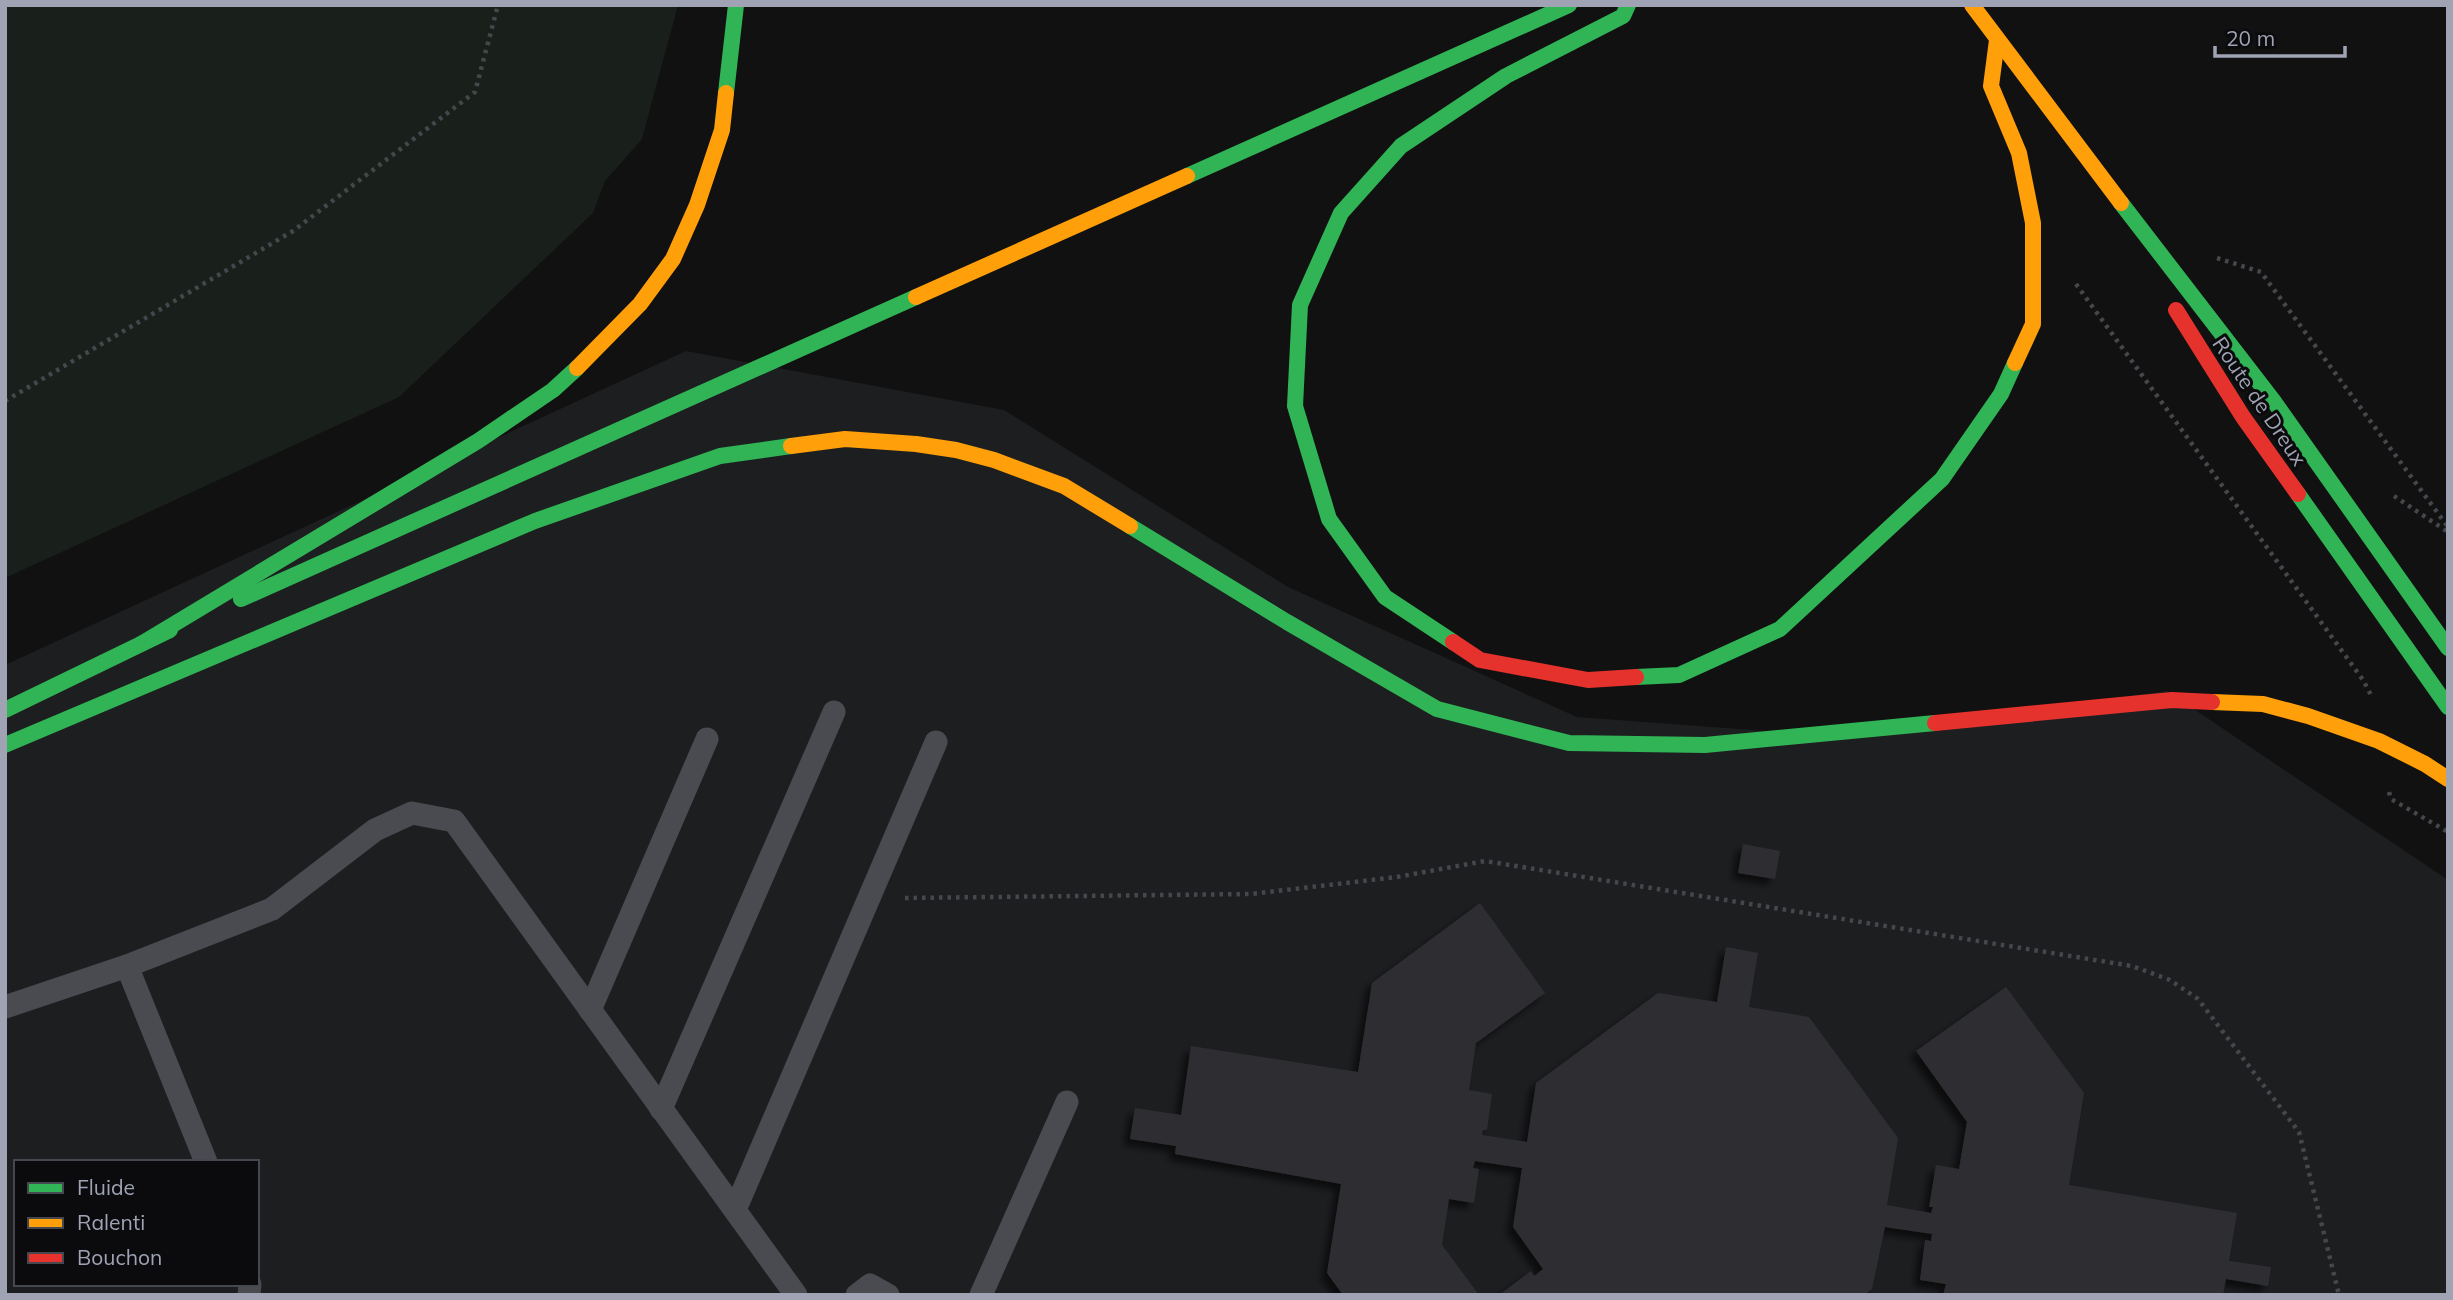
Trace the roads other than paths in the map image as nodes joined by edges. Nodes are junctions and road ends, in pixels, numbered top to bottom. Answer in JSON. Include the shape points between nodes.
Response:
{"nodes":[{"id":1,"x":736,"y":5,"type":"edge"},
{"id":2,"x":1569,"y":5,"type":"edge"},
{"id":3,"x":1628,"y":5,"type":"edge"},
{"id":4,"x":1972,"y":5,"type":"edge"},
{"id":5,"x":1997,"y":40,"type":"junction"},
{"id":6,"x":2049,"y":110,"type":"junction"},
{"id":7,"x":2139,"y":252,"type":"dead end"},
{"id":8,"x":2169,"y":299,"type":"dead end"},
{"id":9,"x":141,"y":644,"type":"junction"},
{"id":10,"x":2448,"y":648,"type":"edge"},
{"id":11,"x":2448,"y":707,"type":"edge"},
{"id":12,"x":5,"y":710,"type":"edge"},
{"id":13,"x":834,"y":712,"type":"dead end"},
{"id":14,"x":707,"y":739,"type":"dead end"},
{"id":15,"x":936,"y":742,"type":"dead end"},
{"id":16,"x":5,"y":745,"type":"edge"},
{"id":17,"x":2448,"y":779,"type":"edge"},
{"id":18,"x":127,"y":966,"type":"junction"},
{"id":19,"x":5,"y":1007,"type":"edge"},
{"id":20,"x":590,"y":1010,"type":"junction"},
{"id":21,"x":1067,"y":1102,"type":"dead end"},
{"id":22,"x":661,"y":1109,"type":"junction"},
{"id":23,"x":205,"y":1160,"type":"edge"},
{"id":24,"x":735,"y":1210,"type":"junction"},
{"id":25,"x":796,"y":1295,"type":"edge"},
{"id":26,"x":857,"y":1295,"type":"edge"},
{"id":27,"x":888,"y":1295,"type":"edge"},
{"id":28,"x":981,"y":1295,"type":"edge"}],
"edges":[{"from":1,"to":9,"type":"main road","via":[[722,130],[673,258],[640,304],[553,390],[478,441]]},
{"from":2,"to":9,"type":"main road"},
{"from":3,"to":5,"type":"main road","via":[[1623,16],[1506,76],[1401,146],[1341,213],[1300,305],[1295,406],[1329,519],[1385,597],[1480,660],[1588,680],[1679,675],[1780,629],[1942,479],[2001,394],[2034,324],[2033,223],[2019,153],[1991,86]]},
{"from":4,"to":5,"type":"main road","name":"Route de Dreux"},
{"from":5,"to":6,"type":"main road","name":"Route de Dreux"},
{"from":6,"to":7,"type":"main road","name":"Route de Dreux"},
{"from":6,"to":10,"type":"main road","name":"Route de Dreux","via":[[2275,403]]},
{"from":8,"to":11,"type":"main road","name":"Route de Dreux","via":[[2244,417]]},
{"from":9,"to":12,"type":"main road"},
{"from":13,"to":22,"type":"lane"},
{"from":14,"to":20,"type":"lane"},
{"from":15,"to":24,"type":"lane"},
{"from":16,"to":17,"type":"main road","via":[[535,521],[720,456],[845,439],[956,450],[1065,486],[1437,709],[1569,743],[1705,745],[2172,700],[2263,704],[2308,716],[2379,741]]},
{"from":18,"to":19,"type":"lane"},
{"from":18,"to":20,"type":"lane","via":[[272,909],[375,831],[412,813],[454,821]]},
{"from":18,"to":23,"type":"lane"},
{"from":20,"to":22,"type":"lane"},
{"from":21,"to":28,"type":"lane"},
{"from":22,"to":24,"type":"lane"},
{"from":24,"to":25,"type":"lane"},
{"from":26,"to":27,"type":"lane","via":[[870,1285]]}]}
